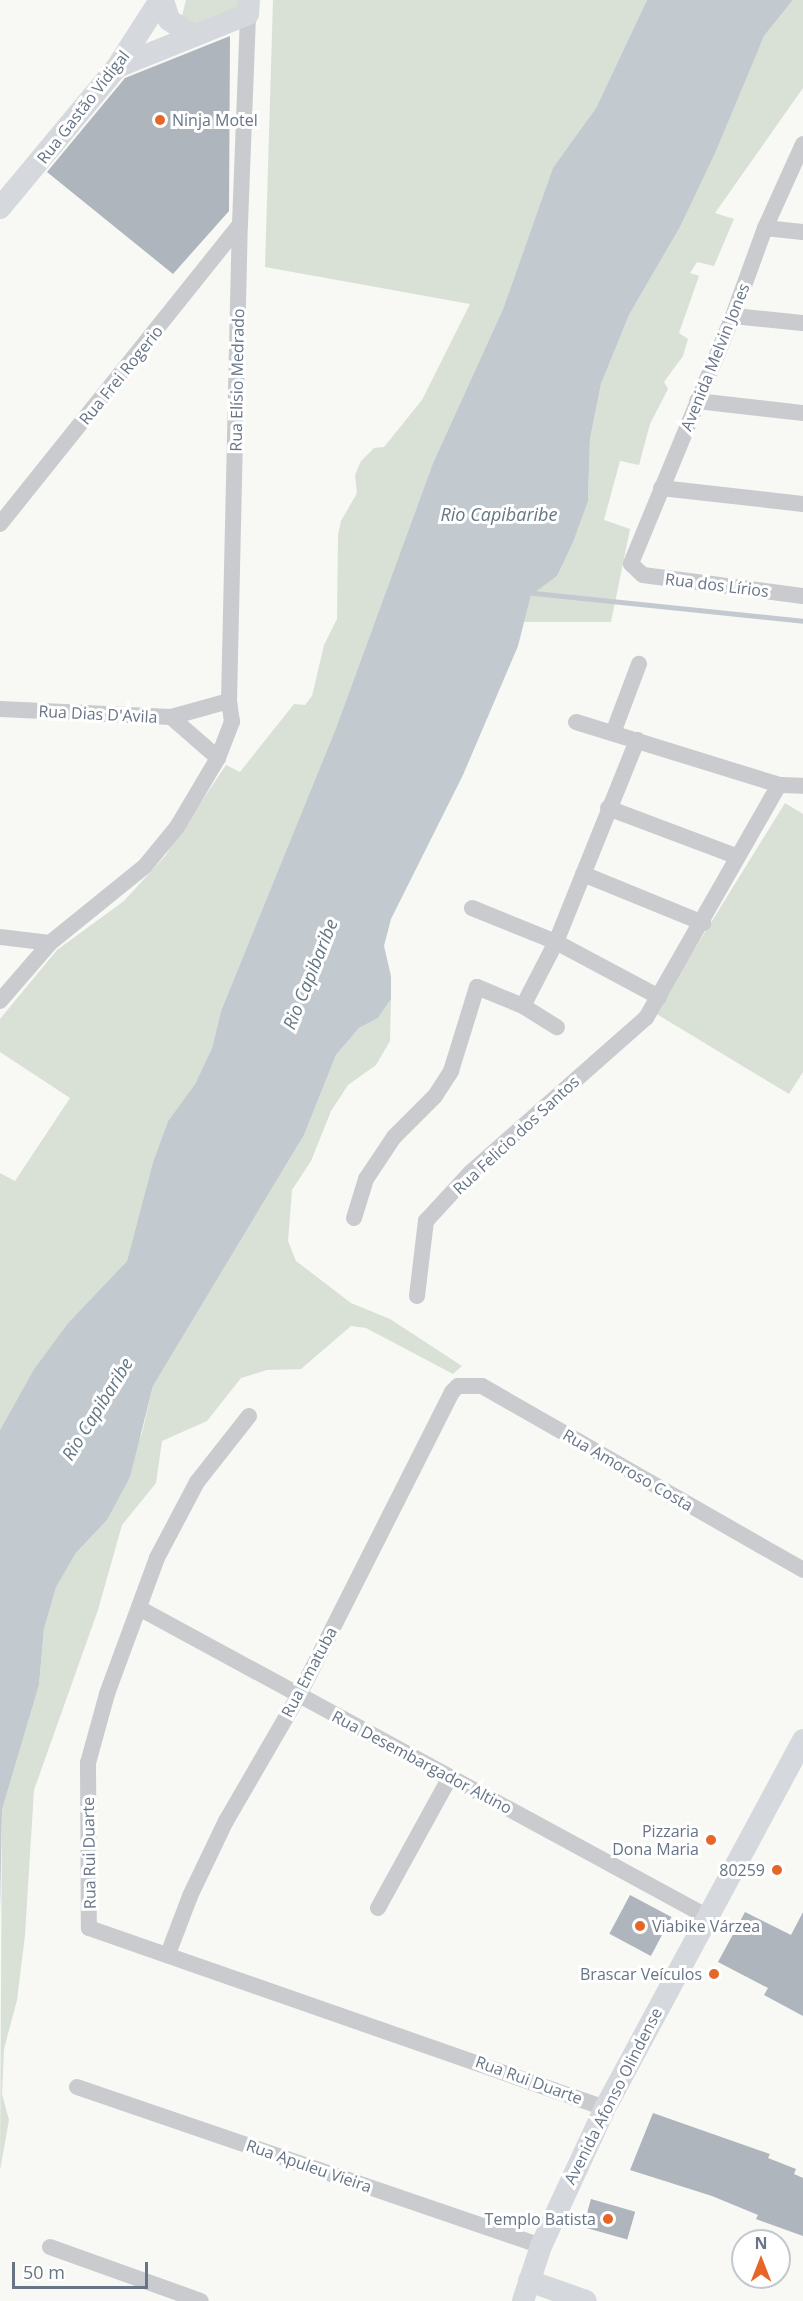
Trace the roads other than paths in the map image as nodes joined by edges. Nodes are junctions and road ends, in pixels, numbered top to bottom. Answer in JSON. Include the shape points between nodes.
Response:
{"nodes":[{"id":1,"x":162,"y":0,"type":"edge"},
{"id":2,"x":249,"y":7,"type":"edge"},
{"id":3,"x":192,"y":35,"type":"junction"},
{"id":4,"x":117,"y":67,"type":"junction"},
{"id":5,"x":803,"y":144,"type":"edge"},
{"id":6,"x":0,"y":208,"type":"edge"},
{"id":7,"x":240,"y":224,"type":"junction"},
{"id":8,"x":765,"y":228,"type":"junction"},
{"id":9,"x":803,"y":232,"type":"edge"},
{"id":10,"x":733,"y":316,"type":"junction"},
{"id":11,"x":803,"y":323,"type":"edge"},
{"id":12,"x":697,"y":401,"type":"junction"},
{"id":13,"x":803,"y":412,"type":"edge"},
{"id":14,"x":661,"y":488,"type":"junction"},
{"id":15,"x":803,"y":504,"type":"edge"},
{"id":16,"x":0,"y":524,"type":"edge"},
{"id":17,"x":633,"y":570,"type":"joint"},
{"id":18,"x":803,"y":596,"type":"edge"},
{"id":19,"x":639,"y":664,"type":"dead end"},
{"id":20,"x":229,"y":701,"type":"junction"},
{"id":21,"x":0,"y":709,"type":"edge"},
{"id":22,"x":171,"y":717,"type":"junction"},
{"id":23,"x":576,"y":722,"type":"dead end"},
{"id":24,"x":613,"y":733,"type":"junction"},
{"id":25,"x":637,"y":740,"type":"junction"},
{"id":26,"x":218,"y":758,"type":"junction"},
{"id":27,"x":779,"y":785,"type":"junction"},
{"id":28,"x":803,"y":786,"type":"edge"},
{"id":29,"x":608,"y":808,"type":"junction"},
{"id":30,"x":736,"y":856,"type":"junction"},
{"id":31,"x":583,"y":874,"type":"junction"},
{"id":32,"x":472,"y":908,"type":"dead end"},
{"id":33,"x":703,"y":923,"type":"junction"},
{"id":34,"x":0,"y":937,"type":"edge"},
{"id":35,"x":556,"y":942,"type":"junction"},
{"id":36,"x":50,"y":943,"type":"junction"},
{"id":37,"x":659,"y":997,"type":"junction"},
{"id":38,"x":0,"y":1001,"type":"edge"},
{"id":39,"x":523,"y":1006,"type":"junction"},
{"id":40,"x":557,"y":1027,"type":"dead end"},
{"id":41,"x":354,"y":1218,"type":"dead end"},
{"id":42,"x":417,"y":1296,"type":"dead end"},
{"id":43,"x":452,"y":1392,"type":"joint"},
{"id":44,"x":249,"y":1416,"type":"dead end"},
{"id":45,"x":803,"y":1570,"type":"edge"},
{"id":46,"x":139,"y":1608,"type":"junction"},
{"id":47,"x":298,"y":1695,"type":"junction"},
{"id":48,"x":803,"y":1740,"type":"edge"},
{"id":49,"x":450,"y":1777,"type":"junction"},
{"id":50,"x":378,"y":1908,"type":"dead end"},
{"id":51,"x":706,"y":1916,"type":"junction"},
{"id":52,"x":168,"y":1954,"type":"junction"},
{"id":53,"x":77,"y":2087,"type":"dead end"},
{"id":54,"x":605,"y":2108,"type":"junction"},
{"id":55,"x":541,"y":2246,"type":"junction"},
{"id":56,"x":50,"y":2247,"type":"dead end"},
{"id":57,"x":526,"y":2291,"type":"edge"},
{"id":58,"x":201,"y":2301,"type":"edge"},
{"id":59,"x":586,"y":2301,"type":"edge"}],
"edges":[{"from":1,"to":3,"type":"main road","name":"Rua Gastão Vidigal","via":[[169,20]]},
{"from":1,"to":4,"type":"main road","name":"Rua Gastão Vidigal"},
{"from":2,"to":3,"type":"main road"},
{"from":2,"to":7,"type":"street","name":"Rua Elísio Medrado"},
{"from":3,"to":4,"type":"main road"},
{"from":4,"to":6,"type":"main road","name":"Rua Gastão Vidigal"},
{"from":5,"to":8,"type":"street","name":"Avenida Melvin Jones"},
{"from":7,"to":16,"type":"street","name":"Rua Frei Rogerio"},
{"from":7,"to":20,"type":"street","name":"Rua Elísio Medrado"},
{"from":8,"to":9,"type":"street"},
{"from":8,"to":10,"type":"street","name":"Avenida Melvin Jones"},
{"from":10,"to":11,"type":"street"},
{"from":10,"to":12,"type":"street","name":"Avenida Melvin Jones"},
{"from":12,"to":13,"type":"street"},
{"from":12,"to":14,"type":"street","name":"Avenida Melvin Jones"},
{"from":14,"to":15,"type":"street"},
{"from":14,"to":17,"type":"street","name":"Avenida Melvin Jones","via":[[631,559]]},
{"from":17,"to":18,"type":"street","name":"Rua dos Lírios","via":[[643,575]]},
{"from":19,"to":24,"type":"street"},
{"from":20,"to":22,"type":"street","name":"Rua Dias D'Avila"},
{"from":20,"to":26,"type":"street","name":"Rua Elísio Medrado","via":[[232,722]]},
{"from":21,"to":22,"type":"street","name":"Rua Dias D'Avila"},
{"from":22,"to":26,"type":"street"},
{"from":23,"to":24,"type":"street"},
{"from":24,"to":25,"type":"street"},
{"from":25,"to":27,"type":"street"},
{"from":25,"to":29,"type":"street"},
{"from":26,"to":36,"type":"street","name":"Rua Elísio Medrado","via":[[177,827],[145,866]]},
{"from":27,"to":28,"type":"street"},
{"from":27,"to":30,"type":"street","name":"Rua Felicio dos Santos"},
{"from":29,"to":30,"type":"street"},
{"from":29,"to":31,"type":"street"},
{"from":30,"to":33,"type":"street","name":"Rua Felicio dos Santos"},
{"from":31,"to":33,"type":"street"},
{"from":31,"to":35,"type":"street"},
{"from":32,"to":35,"type":"street"},
{"from":33,"to":37,"type":"street","name":"Rua Felicio dos Santos"},
{"from":34,"to":36,"type":"street"},
{"from":35,"to":37,"type":"street"},
{"from":35,"to":39,"type":"street"},
{"from":36,"to":38,"type":"street","name":"Rua Elísio Medrado"},
{"from":37,"to":42,"type":"street","name":"Rua Felicio dos Santos","via":[[633,1031],[487,1157],[426,1221]]},
{"from":39,"to":40,"type":"street"},
{"from":39,"to":41,"type":"street","via":[[477,987],[452,1071],[435,1096],[394,1137],[366,1179]]},
{"from":43,"to":45,"type":"street","name":"Rua Amoroso Costa","via":[[465,1384],[482,1386]]},
{"from":43,"to":47,"type":"street","name":"Rua Ematuba"},
{"from":44,"to":46,"type":"street","name":"Rua Rui Duarte","via":[[196,1482],[157,1558]]},
{"from":46,"to":47,"type":"street","name":"Rua Desembargador Altino"},
{"from":46,"to":52,"type":"street","name":"Rua Rui Duarte","via":[[107,1694],[88,1763],[89,1928]]},
{"from":47,"to":49,"type":"street","name":"Rua Desembargador Altino"},
{"from":47,"to":52,"type":"street","name":"Rua Ematuba","via":[[226,1821],[190,1896]]},
{"from":48,"to":51,"type":"main road","name":"Avenida Afonso Olindense"},
{"from":49,"to":50,"type":"street"},
{"from":49,"to":51,"type":"street","name":"Rua Desembargador Altino"},
{"from":51,"to":54,"type":"main road","name":"Avenida Afonso Olindense"},
{"from":52,"to":54,"type":"street","name":"Rua Rui Duarte"},
{"from":53,"to":55,"type":"street","name":"Rua Apuleu Vieira"},
{"from":54,"to":55,"type":"main road","name":"Avenida Afonso Olindense"},
{"from":55,"to":57,"type":"main road","name":"Avenida Afonso Olindense"},
{"from":56,"to":58,"type":"street"},
{"from":57,"to":59,"type":"main road"}]}
